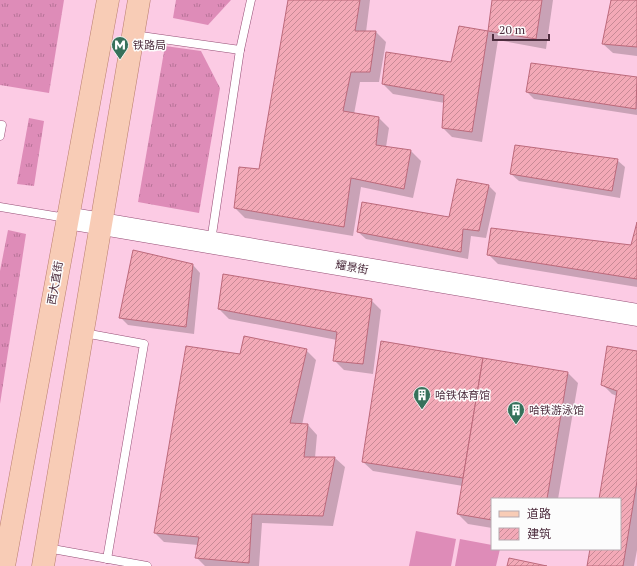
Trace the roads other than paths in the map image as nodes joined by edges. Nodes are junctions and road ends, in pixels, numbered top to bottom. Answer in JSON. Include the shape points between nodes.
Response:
{"nodes":[{"id":1,"x":108,"y":0,"type":"edge"},
{"id":2,"x":139,"y":0,"type":"edge"},
{"id":3,"x":251,"y":0,"type":"edge"},
{"id":4,"x":133,"y":35,"type":"junction"},
{"id":5,"x":240,"y":50,"type":"junction"},
{"id":6,"x":0,"y":125,"type":"edge"},
{"id":7,"x":0,"y":136,"type":"edge"},
{"id":8,"x":0,"y":207,"type":"edge"},
{"id":9,"x":67,"y":218,"type":"junction"},
{"id":10,"x":100,"y":224,"type":"junction"},
{"id":11,"x":211,"y":243,"type":"junction"},
{"id":12,"x":637,"y":316,"type":"edge"},
{"id":13,"x":82,"y":333,"type":"junction"},
{"id":14,"x":44,"y":557,"type":"edge"},
{"id":15,"x":107,"y":559,"type":"junction"},
{"id":16,"x":4,"y":566,"type":"edge"},
{"id":17,"x":147,"y":566,"type":"edge"}],
"edges":[{"from":1,"to":9,"type":"main road","name":"西大直街"},
{"from":2,"to":4,"type":"main road"},
{"from":3,"to":5,"type":"lane"},
{"from":4,"to":5,"type":"lane"},
{"from":4,"to":10,"type":"main road"},
{"from":5,"to":11,"type":"lane"},
{"from":6,"to":7,"type":"lane"},
{"from":8,"to":9,"type":"lane"},
{"from":9,"to":10,"type":"street","name":"耀景街"},
{"from":9,"to":16,"type":"main road","name":"西大直街"},
{"from":10,"to":11,"type":"street","name":"耀景街"},
{"from":10,"to":13,"type":"main road"},
{"from":11,"to":12,"type":"street","name":"耀景街"},
{"from":13,"to":14,"type":"main road"},
{"from":13,"to":15,"type":"lane","via":[[144,344]]},
{"from":14,"to":15,"type":"lane"},
{"from":15,"to":17,"type":"lane"}]}
